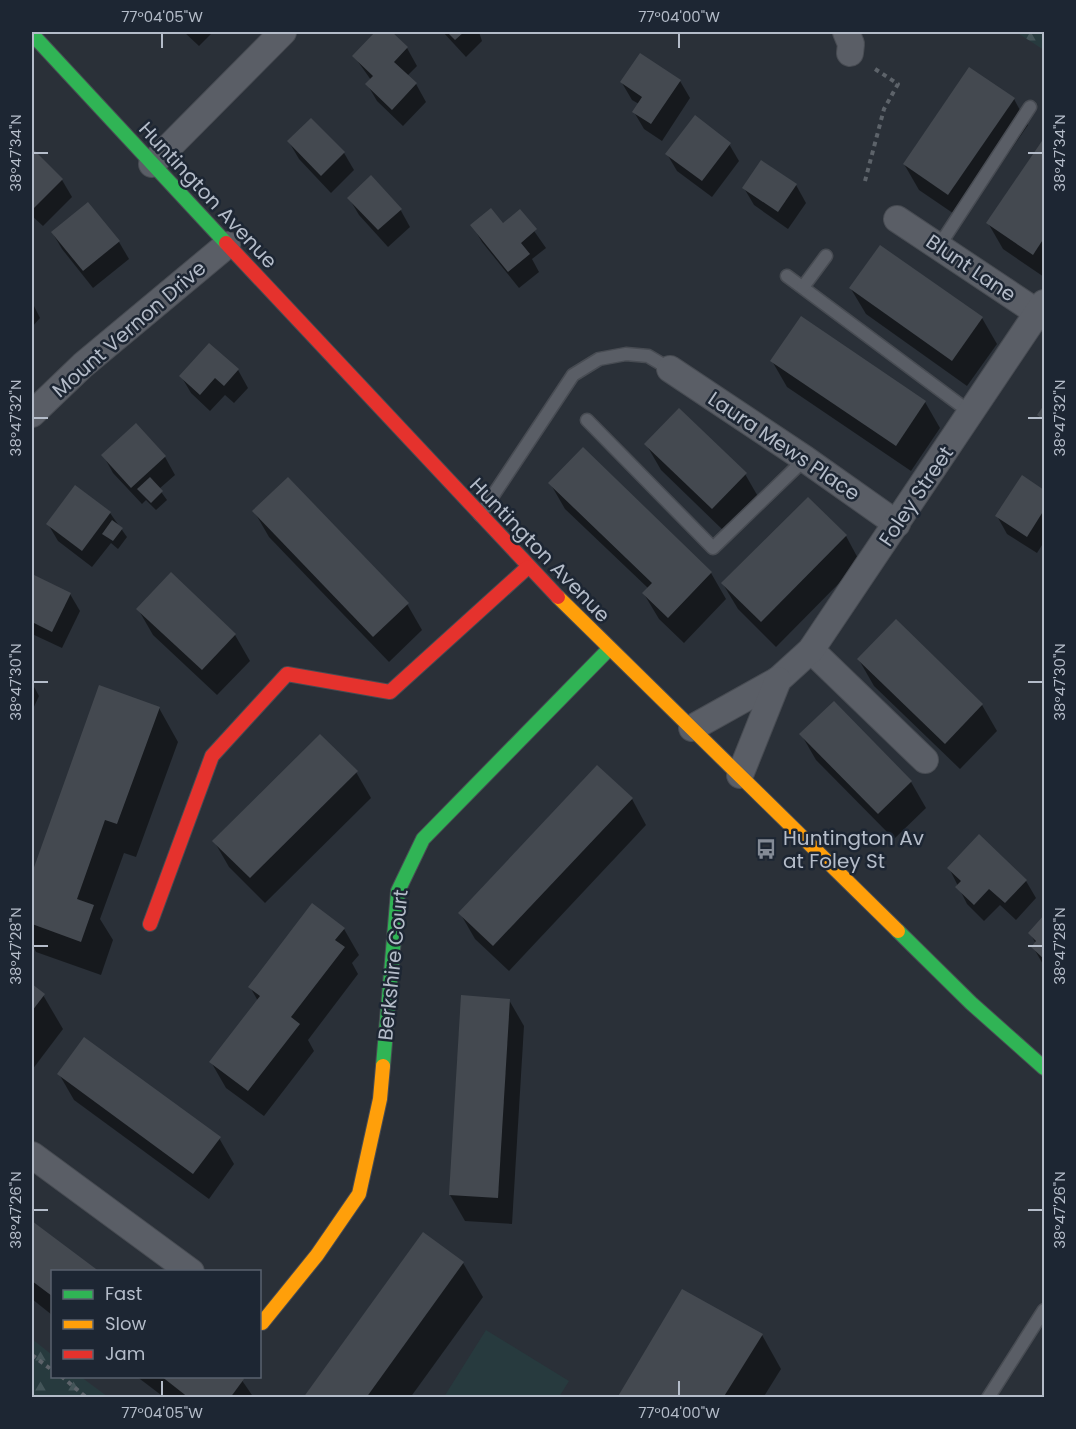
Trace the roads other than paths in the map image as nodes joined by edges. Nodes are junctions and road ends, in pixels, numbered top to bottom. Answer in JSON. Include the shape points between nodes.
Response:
{"nodes":[{"id":1,"x":283,"y":32,"type":"edge"},
{"id":2,"x":32,"y":34,"type":"edge"},
{"id":3,"x":1029,"y":107,"type":"dead end"},
{"id":4,"x":152,"y":164,"type":"junction"},
{"id":5,"x":897,"y":219,"type":"dead end"},
{"id":6,"x":227,"y":245,"type":"junction"},
{"id":7,"x":939,"y":246,"type":"junction"},
{"id":8,"x":826,"y":256,"type":"dead end"},
{"id":9,"x":787,"y":276,"type":"dead end"},
{"id":10,"x":803,"y":288,"type":"junction"},
{"id":11,"x":1042,"y":311,"type":"edge"},
{"id":12,"x":670,"y":369,"type":"joint"},
{"id":13,"x":971,"y":413,"type":"junction"},
{"id":14,"x":32,"y":414,"type":"edge"},
{"id":15,"x":586,"y":420,"type":"dead end"},
{"id":16,"x":806,"y":459,"type":"junction"},
{"id":17,"x":479,"y":516,"type":"junction"},
{"id":18,"x":897,"y":524,"type":"junction"},
{"id":19,"x":528,"y":567,"type":"junction"},
{"id":20,"x":609,"y":649,"type":"junction"},
{"id":21,"x":811,"y":650,"type":"junction"},
{"id":22,"x":777,"y":680,"type":"junction"},
{"id":23,"x":692,"y":728,"type":"junction"},
{"id":24,"x":925,"y":760,"type":"dead end"},
{"id":25,"x":740,"y":775,"type":"junction"},
{"id":26,"x":150,"y":924,"type":"dead end"},
{"id":27,"x":1044,"y":1068,"type":"edge"},
{"id":28,"x":32,"y":1155,"type":"edge"},
{"id":29,"x":188,"y":1270,"type":"edge"},
{"id":30,"x":1044,"y":1310,"type":"edge"},
{"id":31,"x":261,"y":1322,"type":"edge"},
{"id":32,"x":988,"y":1398,"type":"edge"}],
"edges":[{"from":1,"to":4,"type":"street"},
{"from":2,"to":4,"type":"main road","name":"Huntington Avenue"},
{"from":3,"to":7,"type":"lane"},
{"from":4,"to":6,"type":"main road","name":"Huntington Avenue"},
{"from":5,"to":7,"type":"street","name":"Blunt Lane"},
{"from":6,"to":14,"type":"street","name":"Mount Vernon Drive","via":[[82,365]]},
{"from":6,"to":17,"type":"main road","name":"Huntington Avenue"},
{"from":7,"to":11,"type":"street","name":"Blunt Lane"},
{"from":8,"to":10,"type":"lane"},
{"from":9,"to":10,"type":"lane"},
{"from":10,"to":13,"type":"lane"},
{"from":11,"to":13,"type":"street","name":"Foley Street"},
{"from":12,"to":16,"type":"street","name":"Laura Mews Place"},
{"from":12,"to":17,"type":"lane","via":[[648,356],[626,354],[599,359],[573,375]]},
{"from":13,"to":18,"type":"street","name":"Foley Street"},
{"from":15,"to":16,"type":"lane","via":[[714,548]]},
{"from":16,"to":18,"type":"street","name":"Laura Mews Place"},
{"from":17,"to":19,"type":"main road","name":"Huntington Avenue"},
{"from":18,"to":21,"type":"street","name":"Foley Street"},
{"from":19,"to":20,"type":"main road","name":"Huntington Avenue"},
{"from":19,"to":26,"type":"main road","via":[[390,692],[287,674],[212,756]]},
{"from":20,"to":23,"type":"main road","name":"Huntington Avenue"},
{"from":20,"to":31,"type":"main road","name":"Berkshire Court","via":[[423,839],[409,864],[398,891],[380,1099],[359,1194],[317,1255]]},
{"from":21,"to":22,"type":"street","name":"Foley Street"},
{"from":21,"to":24,"type":"street"},
{"from":22,"to":23,"type":"street","name":"Foley Street"},
{"from":22,"to":25,"type":"street","name":"Foley Street"},
{"from":23,"to":25,"type":"main road","name":"Huntington Avenue"},
{"from":25,"to":27,"type":"main road","name":"Huntington Avenue","via":[[971,1003]]},
{"from":28,"to":29,"type":"street"},
{"from":30,"to":32,"type":"lane"}]}
